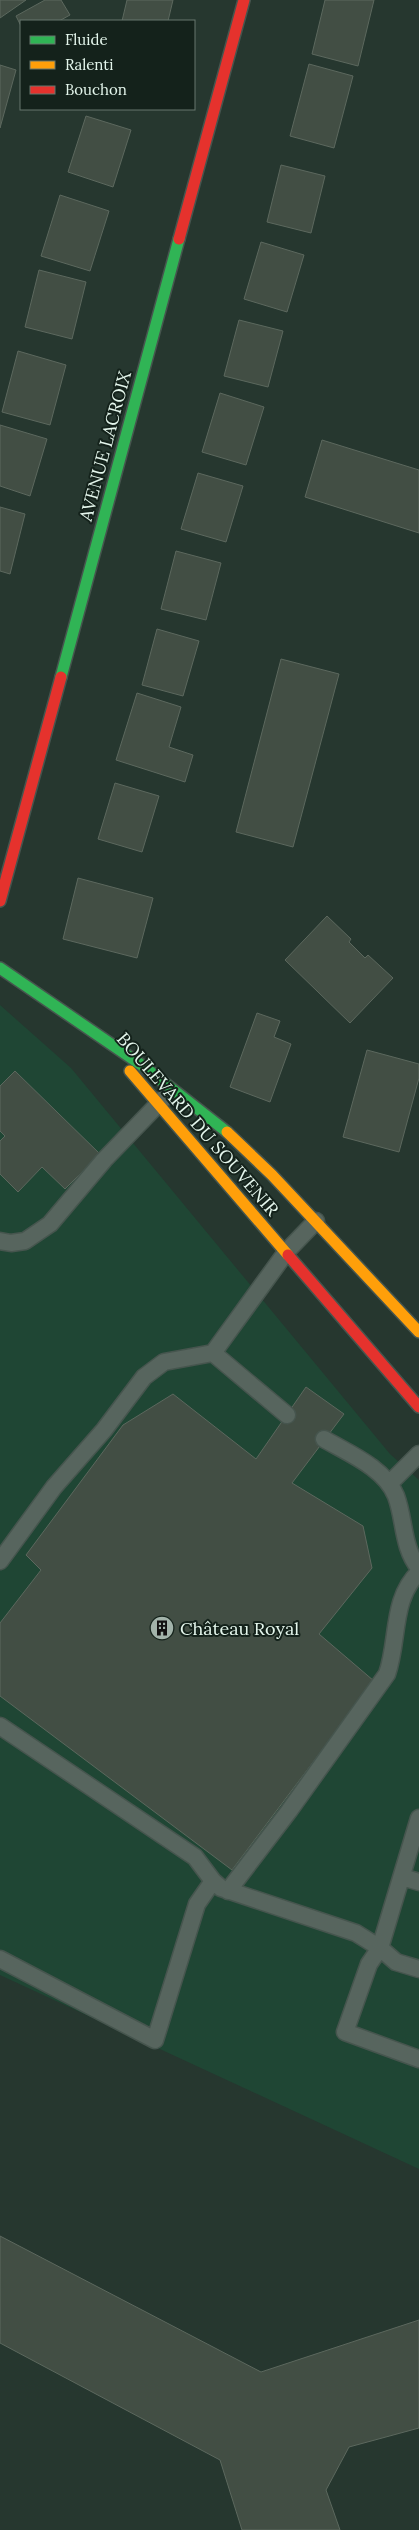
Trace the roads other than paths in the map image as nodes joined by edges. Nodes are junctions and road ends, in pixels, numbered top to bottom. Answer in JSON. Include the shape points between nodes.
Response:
{"nodes":[{"id":1,"x":244,"y":0,"type":"edge"},
{"id":2,"x":0,"y":829,"type":"edge"},
{"id":3,"x":18,"y":835,"type":"junction"},
{"id":4,"x":0,"y":901,"type":"edge"},
{"id":5,"x":0,"y":968,"type":"edge"},
{"id":6,"x":98,"y":1037,"type":"junction"},
{"id":7,"x":174,"y":1089,"type":"junction"},
{"id":8,"x":159,"y":1103,"type":"junction"},
{"id":9,"x":316,"y":1221,"type":"junction"},
{"id":10,"x":0,"y":1241,"type":"edge"},
{"id":11,"x":287,"y":1251,"type":"junction"},
{"id":12,"x":419,"y":1332,"type":"edge"},
{"id":13,"x":213,"y":1353,"type":"junction"},
{"id":14,"x":419,"y":1406,"type":"edge"},
{"id":15,"x":287,"y":1415,"type":"dead end"},
{"id":16,"x":324,"y":1439,"type":"dead end"},
{"id":17,"x":419,"y":1454,"type":"edge"},
{"id":18,"x":389,"y":1484,"type":"junction"},
{"id":19,"x":0,"y":1561,"type":"edge"},
{"id":20,"x":419,"y":1570,"type":"edge"},
{"id":21,"x":0,"y":1726,"type":"edge"},
{"id":22,"x":419,"y":1818,"type":"edge"},
{"id":23,"x":402,"y":1877,"type":"junction"},
{"id":24,"x":213,"y":1882,"type":"junction"},
{"id":25,"x":419,"y":1882,"type":"edge"},
{"id":26,"x":228,"y":1891,"type":"junction"},
{"id":27,"x":380,"y":1948,"type":"junction"},
{"id":28,"x":0,"y":1959,"type":"edge"},
{"id":29,"x":419,"y":1969,"type":"edge"},
{"id":30,"x":419,"y":2059,"type":"edge"}],
"edges":[{"from":1,"to":3,"type":"street","name":"AVENUE LACROIX"},
{"from":2,"to":3,"type":"lane"},
{"from":3,"to":4,"type":"street","name":"AVENUE LACROIX"},
{"from":5,"to":6,"type":"street"},
{"from":6,"to":7,"type":"street","name":"BOULEVARD DU SOUVENIR"},
{"from":6,"to":8,"type":"street","name":"BOULEVARD DU SOUVENIR"},
{"from":7,"to":8,"type":"lane"},
{"from":7,"to":9,"type":"street","name":"BOULEVARD DU SOUVENIR","via":[[236,1139]]},
{"from":8,"to":10,"type":"lane","via":[[104,1160],[50,1224],[25,1241]]},
{"from":8,"to":11,"type":"street","name":"BOULEVARD DU SOUVENIR"},
{"from":9,"to":11,"type":"lane"},
{"from":9,"to":12,"type":"street","name":"BOULEVARD DU SOUVENIR"},
{"from":11,"to":13,"type":"lane"},
{"from":11,"to":14,"type":"street","name":"BOULEVARD DU SOUVENIR"},
{"from":13,"to":15,"type":"lane"},
{"from":13,"to":19,"type":"lane","via":[[164,1362],[144,1377],[104,1430],[54,1487]]},
{"from":16,"to":18,"type":"lane","via":[[372,1468]]},
{"from":17,"to":18,"type":"lane"},
{"from":18,"to":20,"type":"lane","via":[[412,1558]]},
{"from":20,"to":26,"type":"lane","via":[[409,1582],[400,1603],[387,1674]]},
{"from":21,"to":24,"type":"lane","via":[[195,1857]]},
{"from":22,"to":23,"type":"lane"},
{"from":23,"to":25,"type":"lane"},
{"from":23,"to":27,"type":"lane"},
{"from":24,"to":26,"type":"lane"},
{"from":24,"to":28,"type":"lane","via":[[197,1904],[155,2040]]},
{"from":26,"to":27,"type":"lane","via":[[356,1933]]},
{"from":27,"to":29,"type":"lane","via":[[396,1962]]},
{"from":27,"to":30,"type":"lane","via":[[369,1964],[345,2032]]}]}
